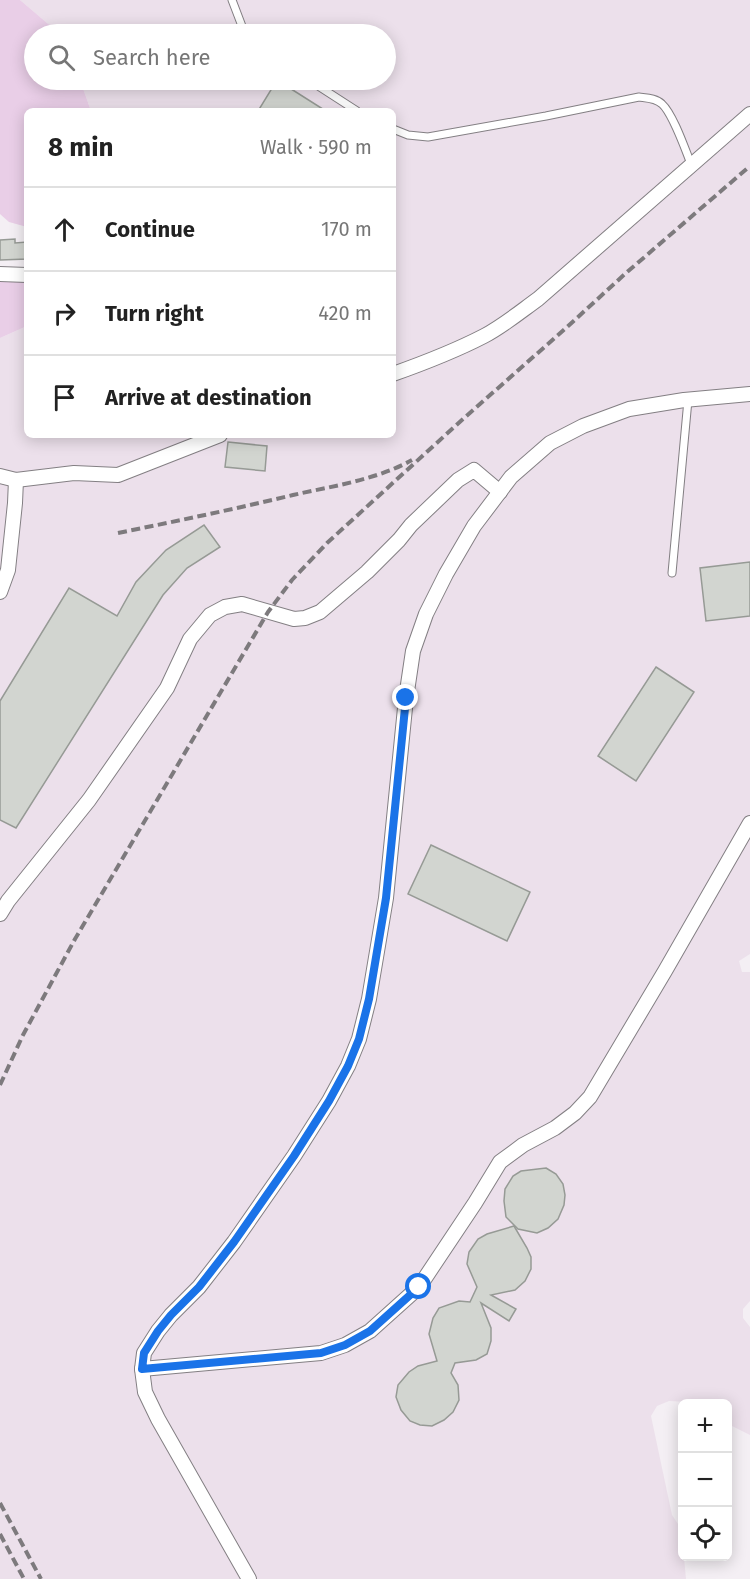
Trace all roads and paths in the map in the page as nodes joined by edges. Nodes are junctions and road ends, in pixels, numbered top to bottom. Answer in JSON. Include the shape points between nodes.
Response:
{"nodes":[{"id":1,"x":232,"y":0,"type":"edge"},
{"id":2,"x":240,"y":24,"type":"edge"},
{"id":3,"x":324,"y":90,"type":"edge"},
{"id":4,"x":352,"y":108,"type":"edge"},
{"id":5,"x":750,"y":114,"type":"edge"},
{"id":6,"x":396,"y":130,"type":"edge"},
{"id":7,"x":691,"y":164,"type":"junction"},
{"id":8,"x":0,"y":274,"type":"edge"},
{"id":9,"x":24,"y":275,"type":"edge"},
{"id":10,"x":396,"y":373,"type":"edge"},
{"id":11,"x":750,"y":394,"type":"edge"},
{"id":12,"x":687,"y":399,"type":"junction"},
{"id":13,"x":213,"y":438,"type":"edge"},
{"id":14,"x":0,"y":476,"type":"edge"},
{"id":15,"x":16,"y":480,"type":"junction"},
{"id":16,"x":500,"y":492,"type":"junction"},
{"id":17,"x":672,"y":573,"type":"dead end"},
{"id":18,"x":0,"y":592,"type":"edge"},
{"id":19,"x":750,"y":823,"type":"edge"},
{"id":20,"x":0,"y":914,"type":"edge"},
{"id":21,"x":142,"y":1369,"type":"junction"},
{"id":22,"x":249,"y":1579,"type":"edge"}],
"edges":[{"from":1,"to":2,"type":"lane"},
{"from":3,"to":4,"type":"lane"},
{"from":5,"to":7,"type":"street"},
{"from":6,"to":7,"type":"lane","via":[[428,137],[639,97],[657,100],[669,112]]},
{"from":7,"to":10,"type":"street","via":[[538,299],[500,326]]},
{"from":8,"to":9,"type":"street"},
{"from":11,"to":12,"type":"street"},
{"from":12,"to":16,"type":"street","via":[[629,409],[584,426],[550,444],[511,477]]},
{"from":12,"to":17,"type":"lane"},
{"from":13,"to":15,"type":"street","via":[[118,476],[74,473]]},
{"from":14,"to":15,"type":"street"},
{"from":15,"to":18,"type":"street","via":[[8,570]]},
{"from":16,"to":20,"type":"street","via":[[474,470],[458,480],[367,572],[320,612],[294,619],[243,604],[210,615],[190,639],[167,688],[89,800]]},
{"from":16,"to":21,"type":"street","via":[[474,526],[446,574],[413,651],[382,920],[369,999],[348,1066],[300,1147],[234,1242],[158,1331],[144,1353]]},
{"from":19,"to":21,"type":"street","via":[[590,1096],[575,1113],[500,1162],[419,1287],[370,1331],[321,1353]]},
{"from":21,"to":22,"type":"street","via":[[145,1392],[158,1419]]}]}
